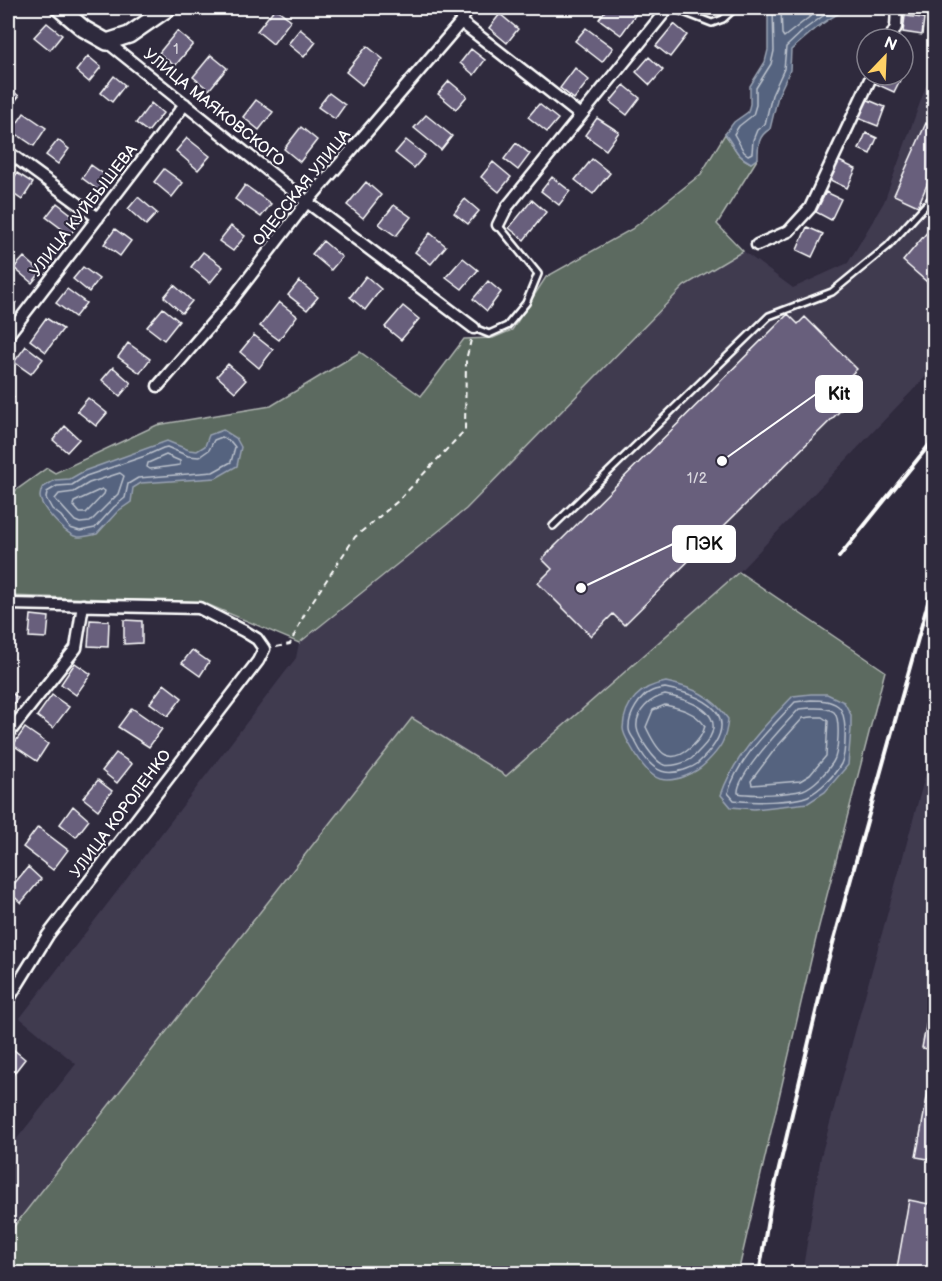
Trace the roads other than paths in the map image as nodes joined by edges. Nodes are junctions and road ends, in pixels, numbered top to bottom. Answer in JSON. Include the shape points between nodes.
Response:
{"nodes":[{"id":1,"x":59,"y":8,"type":"edge"},
{"id":2,"x":168,"y":8,"type":"edge"},
{"id":3,"x":468,"y":8,"type":"edge"},
{"id":4,"x":669,"y":8,"type":"edge"},
{"id":5,"x":673,"y":8,"type":"edge"},
{"id":6,"x":735,"y":8,"type":"edge"},
{"id":7,"x":897,"y":8,"type":"edge"},
{"id":8,"x":461,"y":22,"type":"junction"},
{"id":9,"x":896,"y":27,"type":"edge"},
{"id":10,"x":107,"y":42,"type":"junction"},
{"id":11,"x":867,"y":87,"type":"edge"},
{"id":12,"x":185,"y":104,"type":"junction"},
{"id":13,"x":580,"y":116,"type":"junction"},
{"id":14,"x":8,"y":153,"type":"edge"},
{"id":15,"x":934,"y":196,"type":"edge"},
{"id":16,"x":307,"y":202,"type":"junction"},
{"id":17,"x":98,"y":218,"type":"junction"},
{"id":18,"x":498,"y":225,"type":"joint"},
{"id":19,"x":757,"y":246,"type":"dead end"},
{"id":20,"x":474,"y":328,"type":"joint"},
{"id":21,"x":8,"y":335,"type":"edge"},
{"id":22,"x":158,"y":386,"type":"dead end"},
{"id":23,"x":553,"y":526,"type":"dead end"},
{"id":24,"x":8,"y":604,"type":"edge"},
{"id":25,"x":82,"y":605,"type":"junction"},
{"id":26,"x":8,"y":734,"type":"edge"},
{"id":27,"x":8,"y":1000,"type":"edge"}],
"edges":[{"from":1,"to":10,"type":"main road"},
{"from":2,"to":10,"type":"main road","via":[[129,35]]},
{"from":3,"to":8,"type":"street","name":"ОДЕССКАЯ УЛИЦА"},
{"from":4,"to":13,"type":"street"},
{"from":5,"to":6,"type":"lane","via":[[712,23]]},
{"from":7,"to":9,"type":"street"},
{"from":8,"to":13,"type":"street"},
{"from":8,"to":16,"type":"street","name":"ОДЕССКАЯ УЛИЦА"},
{"from":10,"to":12,"type":"street","name":"УЛИЦА МАЯКОВСКОГО"},
{"from":11,"to":19,"type":"street","via":[[810,208],[789,231]]},
{"from":12,"to":16,"type":"street","name":"УЛИЦА МАЯКОВСКОГО"},
{"from":12,"to":17,"type":"street","name":"УЛИЦА КУЙБЫШЕВА"},
{"from":13,"to":18,"type":"street","via":[[507,207]]},
{"from":14,"to":17,"type":"street"},
{"from":15,"to":23,"type":"lane","via":[[888,246],[832,292],[769,316]]},
{"from":16,"to":20,"type":"street","name":"УЛИЦА МАЯКОВСКОГО"},
{"from":16,"to":22,"type":"street","name":"ОДЕССКАЯ УЛИЦА","via":[[227,306]]},
{"from":17,"to":21,"type":"street","name":"УЛИЦА КУЙБЫШЕВА"},
{"from":18,"to":20,"type":"lane","via":[[538,274],[526,303],[507,326],[489,334]]},
{"from":24,"to":25,"type":"street"},
{"from":25,"to":26,"type":"street","via":[[76,648]]},
{"from":25,"to":27,"type":"street","name":"УЛИЦА КОРОЛЕНКО","via":[[198,608],[257,639],[264,649],[48,935]]}]}
